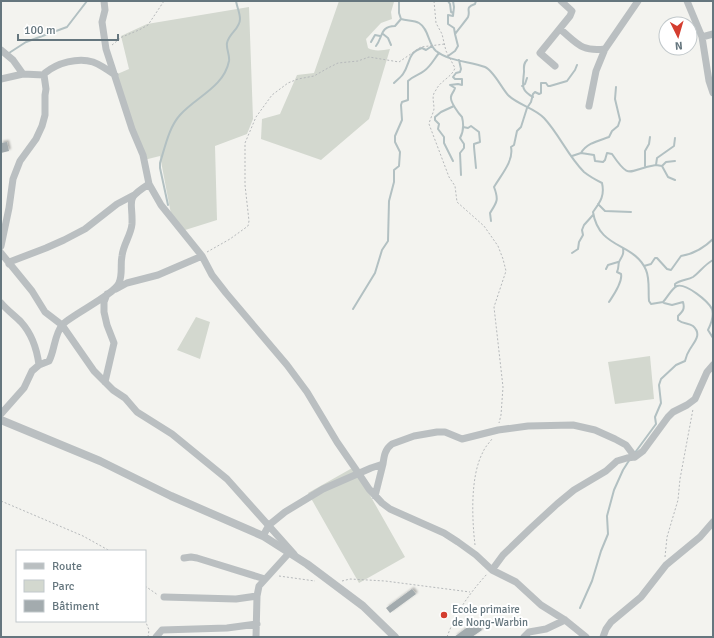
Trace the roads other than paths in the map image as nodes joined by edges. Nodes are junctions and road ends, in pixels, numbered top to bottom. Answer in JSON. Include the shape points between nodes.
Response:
{"nodes":[{"id":1,"x":104,"y":1,"type":"edge"},
{"id":2,"x":561,"y":1,"type":"edge"},
{"id":3,"x":638,"y":1,"type":"edge"},
{"id":4,"x":687,"y":1,"type":"edge"},
{"id":5,"x":560,"y":29,"type":"junction"},
{"id":6,"x":713,"y":34,"type":"edge"},
{"id":7,"x":702,"y":37,"type":"junction"},
{"id":8,"x":605,"y":49,"type":"junction"},
{"id":9,"x":1,"y":50,"type":"edge"},
{"id":10,"x":555,"y":66,"type":"dead end"},
{"id":11,"x":23,"y":74,"type":"junction"},
{"id":12,"x":44,"y":74,"type":"junction"},
{"id":13,"x":115,"y":75,"type":"junction"},
{"id":14,"x":1,"y":80,"type":"edge"},
{"id":15,"x":713,"y":93,"type":"edge"},
{"id":16,"x":589,"y":106,"type":"dead end"},
{"id":17,"x":149,"y":184,"type":"junction"},
{"id":18,"x":134,"y":194,"type":"junction"},
{"id":19,"x":1,"y":246,"type":"edge"},
{"id":20,"x":1,"y":253,"type":"edge"},
{"id":21,"x":202,"y":256,"type":"junction"},
{"id":22,"x":9,"y":264,"type":"junction"},
{"id":23,"x":116,"y":289,"type":"junction"},
{"id":24,"x":107,"y":294,"type":"junction"},
{"id":25,"x":1,"y":303,"type":"edge"},
{"id":26,"x":62,"y":325,"type":"junction"},
{"id":27,"x":39,"y":365,"type":"junction"},
{"id":28,"x":713,"y":365,"type":"edge"},
{"id":29,"x":105,"y":382,"type":"junction"},
{"id":30,"x":1,"y":414,"type":"edge"},
{"id":31,"x":1,"y":420,"type":"edge"},
{"id":32,"x":635,"y":457,"type":"junction"},
{"id":33,"x":383,"y":464,"type":"junction"},
{"id":34,"x":359,"y":474,"type":"junction"},
{"id":35,"x":375,"y":496,"type":"junction"},
{"id":36,"x":713,"y":522,"type":"edge"},
{"id":37,"x":269,"y":525,"type":"junction"},
{"id":38,"x":263,"y":536,"type":"junction"},
{"id":39,"x":289,"y":553,"type":"junction"},
{"id":40,"x":184,"y":558,"type":"dead end"},
{"id":41,"x":298,"y":560,"type":"junction"},
{"id":42,"x":492,"y":570,"type":"junction"},
{"id":43,"x":265,"y":579,"type":"junction"},
{"id":44,"x":257,"y":596,"type":"junction"},
{"id":45,"x":164,"y":597,"type":"road end"},
{"id":46,"x":565,"y":620,"type":"junction"},
{"id":47,"x":257,"y":624,"type":"junction"},
{"id":48,"x":584,"y":636,"type":"edge"},
{"id":49,"x":156,"y":637,"type":"edge"},
{"id":50,"x":256,"y":637,"type":"edge"},
{"id":51,"x":391,"y":637,"type":"edge"},
{"id":52,"x":394,"y":637,"type":"edge"},
{"id":53,"x":524,"y":637,"type":"edge"},
{"id":54,"x":603,"y":637,"type":"edge"}],
"edges":[{"from":1,"to":13,"type":"street","via":[[102,22],[106,49]]},
{"from":2,"to":5,"type":"street","via":[[572,11]]},
{"from":3,"to":8,"type":"street"},
{"from":4,"to":7,"type":"street"},
{"from":5,"to":8,"type":"street","via":[[582,48]]},
{"from":5,"to":10,"type":"street","via":[[540,53]]},
{"from":6,"to":7,"type":"street"},
{"from":7,"to":15,"type":"street"},
{"from":8,"to":16,"type":"street","via":[[596,70]]},
{"from":9,"to":11,"type":"street","via":[[13,60]]},
{"from":11,"to":12,"type":"street"},
{"from":11,"to":14,"type":"street"},
{"from":12,"to":13,"type":"street","via":[[67,62],[84,60],[101,65]]},
{"from":12,"to":19,"type":"street","via":[[45,114],[36,139],[20,161],[13,179]]},
{"from":13,"to":17,"type":"street","via":[[143,155]]},
{"from":17,"to":18,"type":"street"},
{"from":17,"to":21,"type":"street","via":[[161,205]]},
{"from":18,"to":22,"type":"street","via":[[78,232]]},
{"from":18,"to":23,"type":"street","via":[[130,206],[132,225],[122,254],[121,275]]},
{"from":20,"to":22,"type":"street"},
{"from":21,"to":23,"type":"street"},
{"from":21,"to":34,"type":"street","via":[[226,293],[307,392],[336,442]]},
{"from":22,"to":26,"type":"street","via":[[32,291],[45,312]]},
{"from":23,"to":24,"type":"street"},
{"from":24,"to":26,"type":"street"},
{"from":24,"to":29,"type":"street","via":[[104,312],[114,343]]},
{"from":25,"to":27,"type":"street","via":[[30,334]]},
{"from":26,"to":27,"type":"street","via":[[50,361]]},
{"from":26,"to":29,"type":"street","via":[[94,371]]},
{"from":27,"to":30,"type":"street","via":[[32,371],[24,388]]},
{"from":28,"to":32,"type":"street","via":[[707,372],[695,399],[673,412],[644,451]]},
{"from":29,"to":37,"type":"street","via":[[125,398],[137,412],[172,434],[227,479]]},
{"from":31,"to":38,"type":"street","via":[[100,461]]},
{"from":32,"to":33,"type":"street","via":[[630,448],[623,443],[595,430],[573,425],[528,426],[462,439],[445,432],[414,436],[388,447]]},
{"from":32,"to":42,"type":"street","via":[[617,461],[606,471],[574,490],[532,527]]},
{"from":33,"to":34,"type":"street"},
{"from":33,"to":35,"type":"street"},
{"from":34,"to":35,"type":"street"},
{"from":34,"to":37,"type":"street","via":[[323,489]]},
{"from":35,"to":42,"type":"street","via":[[399,514],[444,533],[476,555]]},
{"from":36,"to":54,"type":"street","via":[[666,565],[641,597],[611,622]]},
{"from":37,"to":38,"type":"street"},
{"from":37,"to":41,"type":"street"},
{"from":38,"to":39,"type":"street"},
{"from":39,"to":41,"type":"street"},
{"from":39,"to":43,"type":"street"},
{"from":40,"to":43,"type":"street","via":[[198,558]]},
{"from":41,"to":52,"type":"street","via":[[363,606]]},
{"from":42,"to":46,"type":"street","via":[[516,582],[541,605]]},
{"from":43,"to":44,"type":"street"},
{"from":44,"to":45,"type":"street"},
{"from":44,"to":47,"type":"street"},
{"from":46,"to":48,"type":"street"},
{"from":46,"to":53,"type":"street","via":[[546,629],[529,632]]},
{"from":47,"to":49,"type":"street","via":[[227,628],[162,630]]},
{"from":47,"to":50,"type":"street"},
{"from":51,"to":52,"type":"street"}]}
